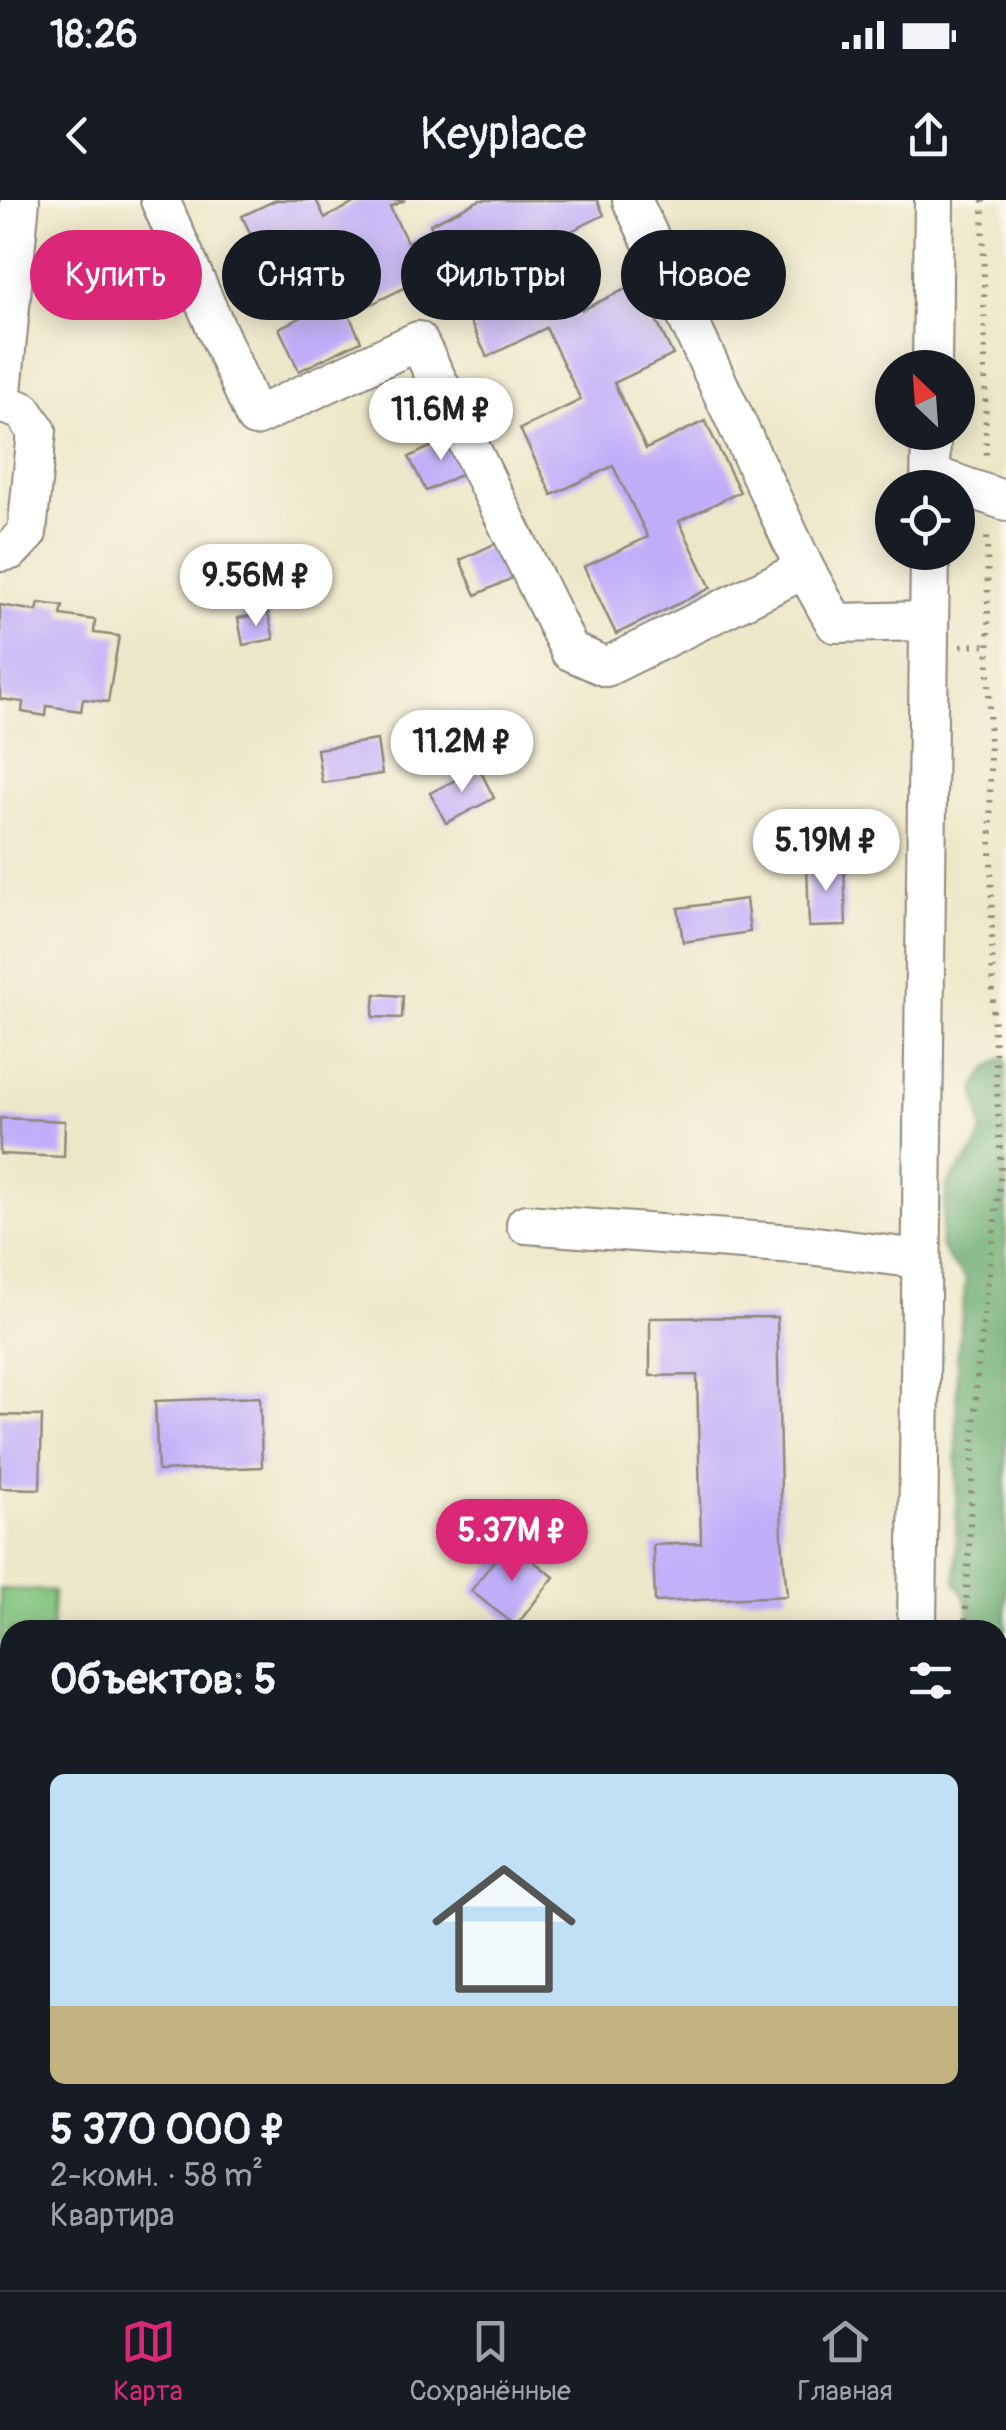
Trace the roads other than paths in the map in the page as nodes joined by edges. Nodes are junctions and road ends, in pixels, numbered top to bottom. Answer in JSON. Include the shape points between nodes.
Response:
{"nodes":[{"id":1,"x":20,"y":200,"type":"edge"},
{"id":2,"x":160,"y":200,"type":"edge"},
{"id":3,"x":632,"y":200,"type":"edge"},
{"id":4,"x":934,"y":200,"type":"edge"},
{"id":5,"x":932,"y":350,"type":"edge"},
{"id":6,"x":1,"y":403,"type":"edge"},
{"id":7,"x":0,"y":552,"type":"edge"},
{"id":8,"x":806,"y":569,"type":"junction"},
{"id":9,"x":933,"y":570,"type":"edge"},
{"id":10,"x":942,"y":633,"type":"junction"},
{"id":11,"x":526,"y":1224,"type":"dead end"},
{"id":12,"x":920,"y":1259,"type":"junction"},
{"id":13,"x":918,"y":1620,"type":"edge"}],
"edges":[{"from":1,"to":6,"type":"street"},
{"from":2,"to":8,"type":"street","via":[[255,416],[418,341],[570,650],[606,667]]},
{"from":3,"to":8,"type":"street"},
{"from":4,"to":5,"type":"street"},
{"from":6,"to":7,"type":"street","via":[[23,411],[37,431],[27,533]]},
{"from":8,"to":10,"type":"street","via":[[835,623]]},
{"from":9,"to":10,"type":"street"},
{"from":10,"to":12,"type":"street"},
{"from":11,"to":12,"type":"street"},
{"from":12,"to":13,"type":"street"}]}
